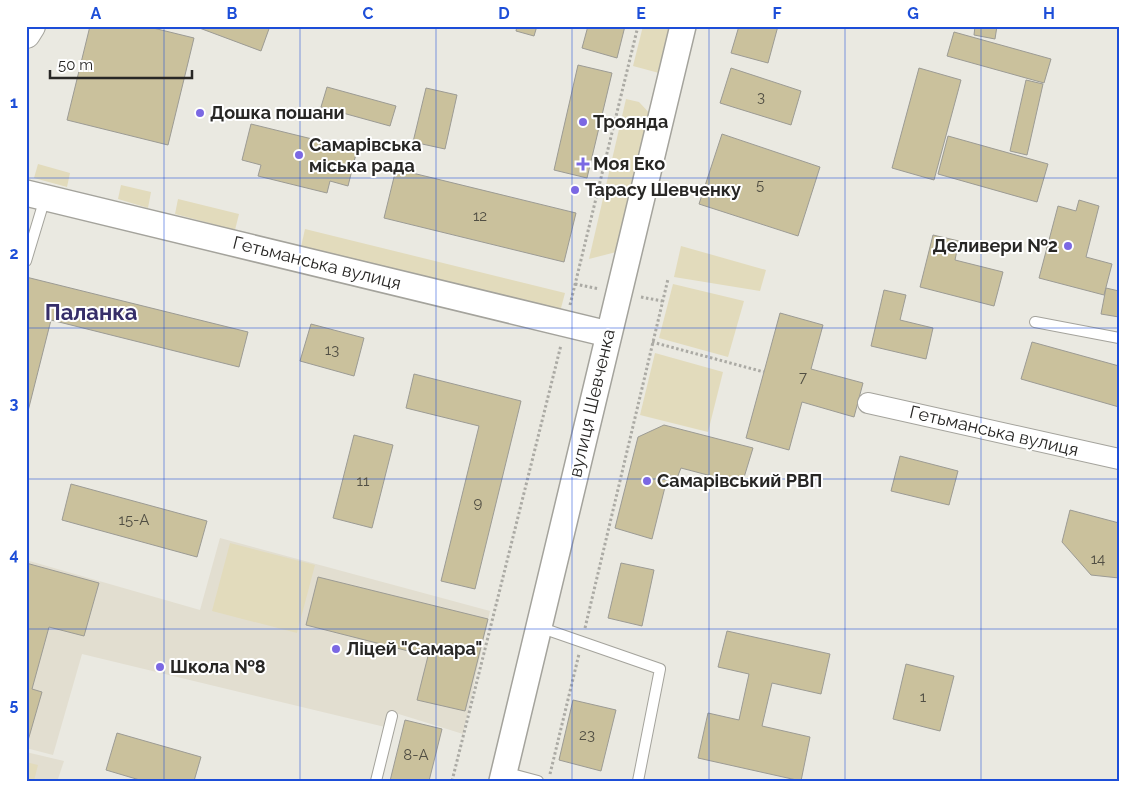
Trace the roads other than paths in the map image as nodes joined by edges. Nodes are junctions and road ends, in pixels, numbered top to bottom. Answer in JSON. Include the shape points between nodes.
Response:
{"nodes":[{"id":1,"x":31,"y":26,"type":"edge"},
{"id":2,"x":683,"y":26,"type":"edge"},
{"id":3,"x":26,"y":34,"type":"edge"},
{"id":4,"x":36,"y":195,"type":"edge"},
{"id":5,"x":26,"y":261,"type":"edge"},
{"id":6,"x":1035,"y":322,"type":"dead end"},
{"id":7,"x":608,"y":334,"type":"junction"},
{"id":8,"x":1119,"y":338,"type":"edge"},
{"id":9,"x":868,"y":403,"type":"dead end"},
{"id":10,"x":1119,"y":459,"type":"edge"},
{"id":11,"x":539,"y":627,"type":"junction"},
{"id":12,"x":392,"y":716,"type":"dead end"},
{"id":13,"x":503,"y":776,"type":"edge"},
{"id":14,"x":376,"y":781,"type":"edge"},
{"id":15,"x":538,"y":781,"type":"edge"},
{"id":16,"x":638,"y":781,"type":"edge"}],
"edges":[{"from":1,"to":3,"type":"highway"},
{"from":2,"to":7,"type":"street","name":"вулиця Шевченка"},
{"from":4,"to":5,"type":"lane"},
{"from":4,"to":7,"type":"street","name":"Гетьманська вулиця"},
{"from":6,"to":8,"type":"lane"},
{"from":7,"to":11,"type":"street","name":"вулиця Шевченка"},
{"from":9,"to":10,"type":"street","name":"Гетьманська вулиця"},
{"from":11,"to":13,"type":"street","name":"вулиця Шевченка"},
{"from":11,"to":16,"type":"lane","via":[[660,669]]},
{"from":12,"to":14,"type":"lane"},
{"from":13,"to":15,"type":"lane"}]}
